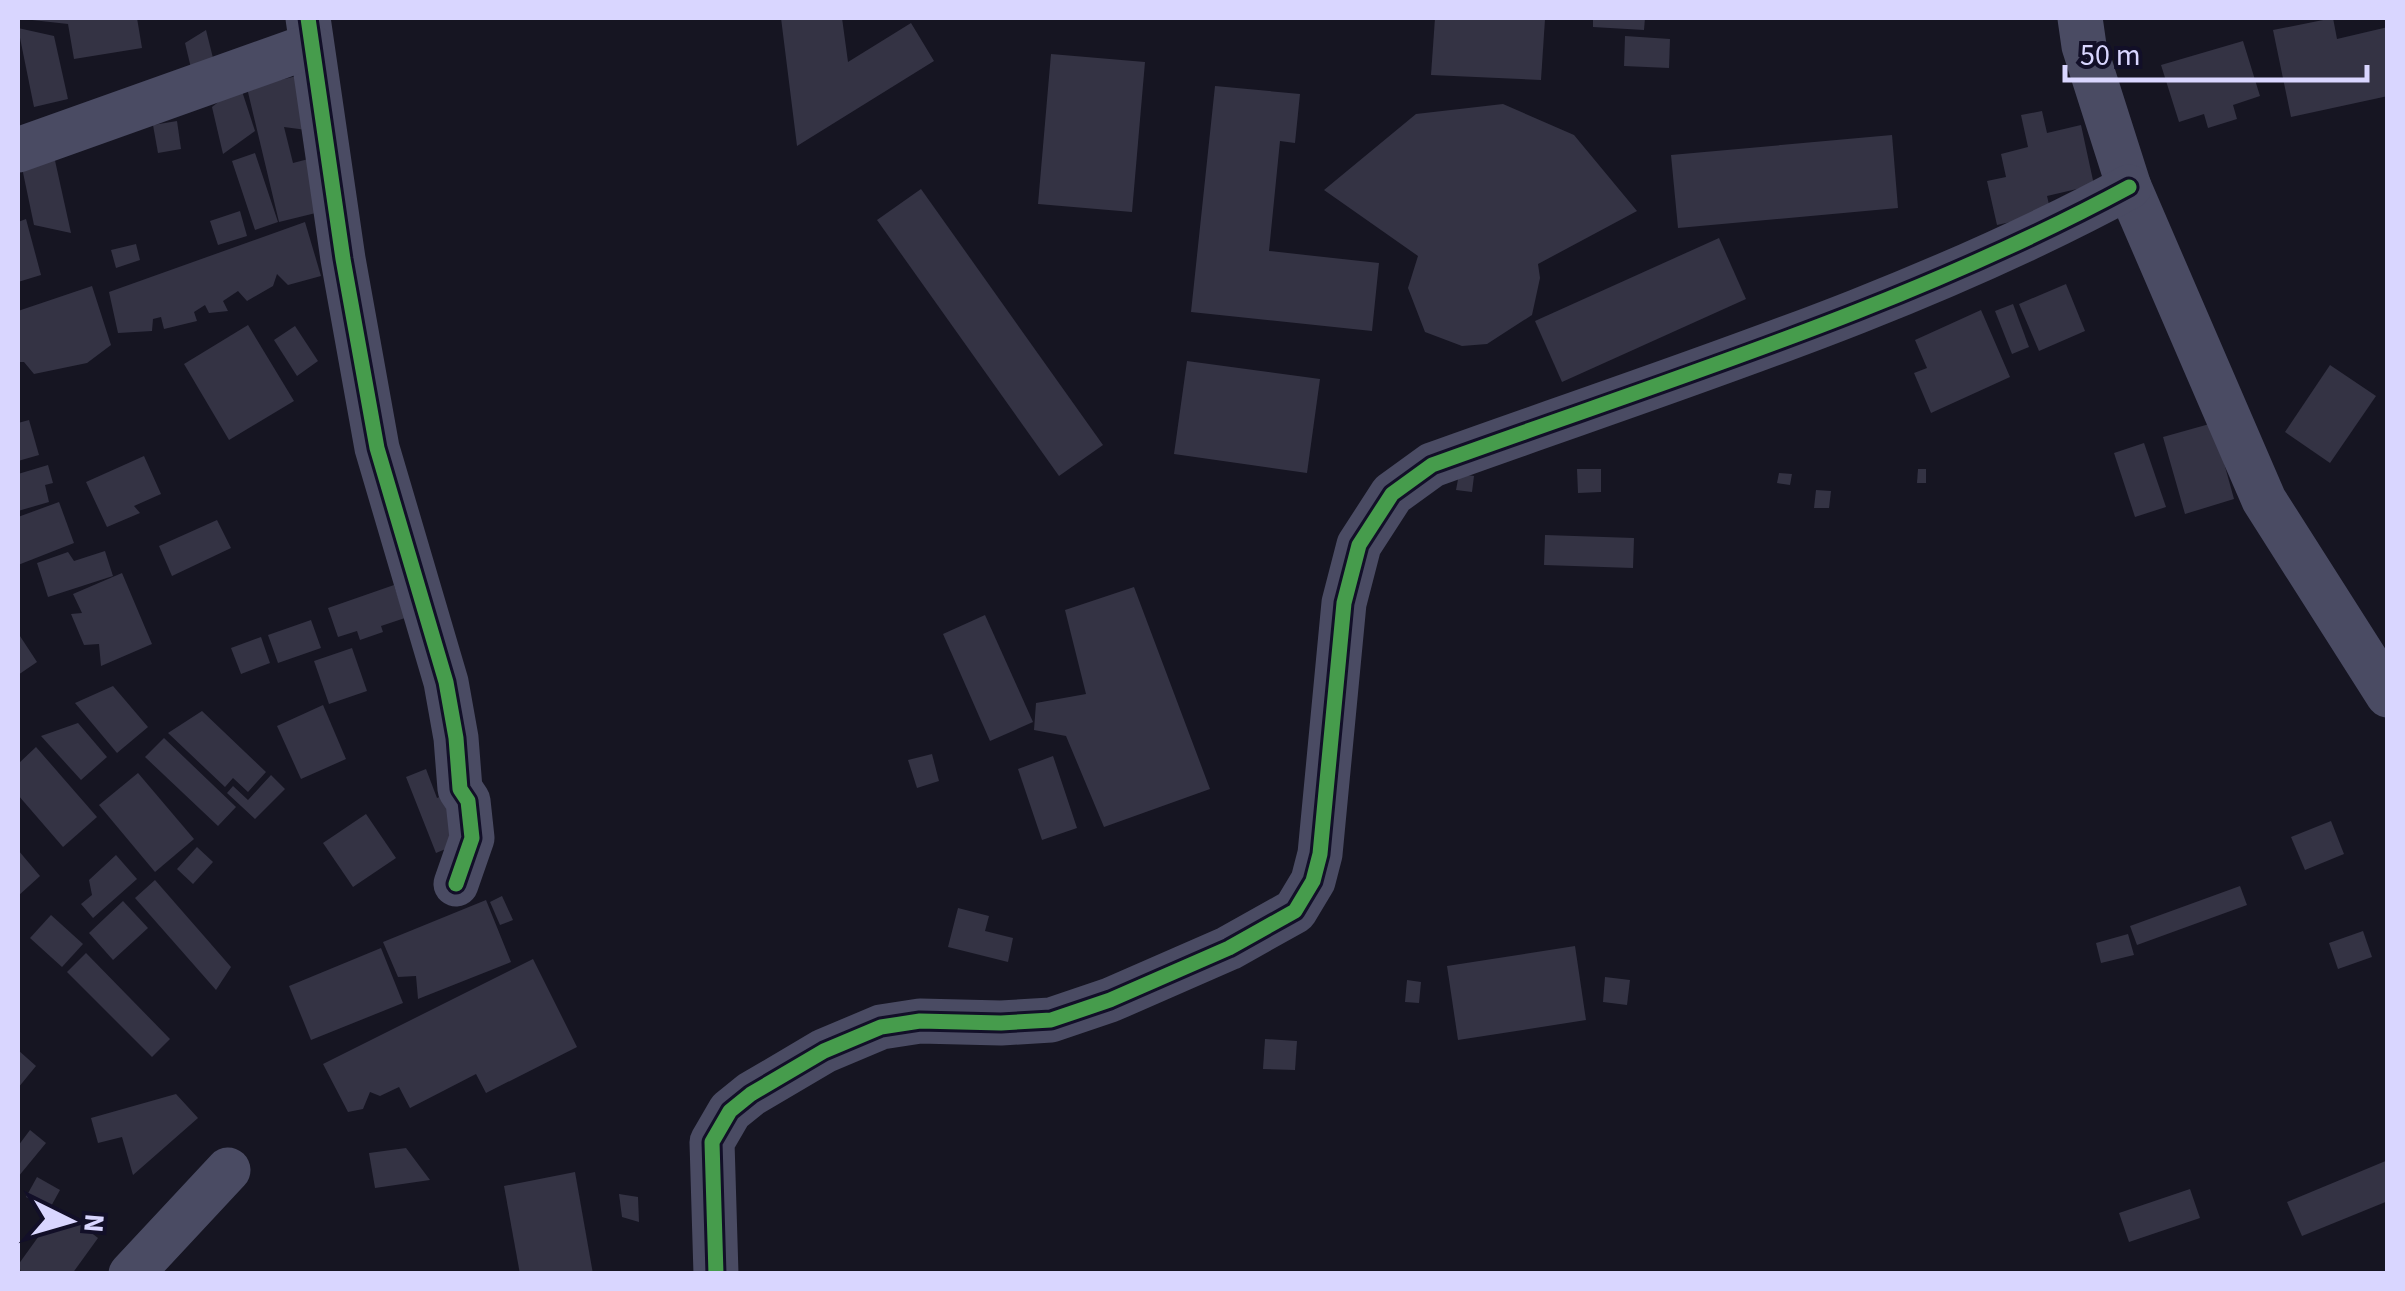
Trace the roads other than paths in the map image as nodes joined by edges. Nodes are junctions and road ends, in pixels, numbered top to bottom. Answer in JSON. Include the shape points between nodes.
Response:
{"nodes":[{"id":1,"x":2080,"y":18,"type":"edge"},
{"id":2,"x":309,"y":32,"type":"edge"},
{"id":3,"x":18,"y":150,"type":"edge"},
{"id":4,"x":2129,"y":187,"type":"junction"},
{"id":5,"x":2388,"y":696,"type":"edge"},
{"id":6,"x":456,"y":884,"type":"dead end"},
{"id":7,"x":228,"y":1170,"type":"dead end"},
{"id":8,"x":131,"y":1274,"type":"edge"},
{"id":9,"x":716,"y":1274,"type":"edge"}],
"edges":[{"from":1,"to":4,"type":"street"},
{"from":2,"to":3,"type":"street"},
{"from":2,"to":6,"type":"street","via":[[377,448],[446,682],[460,789],[468,801],[472,838]]},
{"from":4,"to":5,"type":"street","via":[[2264,500]]},
{"from":4,"to":9,"type":"street","via":[[2058,226],[1870,307],[1432,465],[1392,494],[1359,545],[1344,602],[1320,854],[1295,911],[1229,948],[1051,1020],[881,1027],[750,1094],[730,1111],[712,1142]]},
{"from":7,"to":8,"type":"street"}]}
